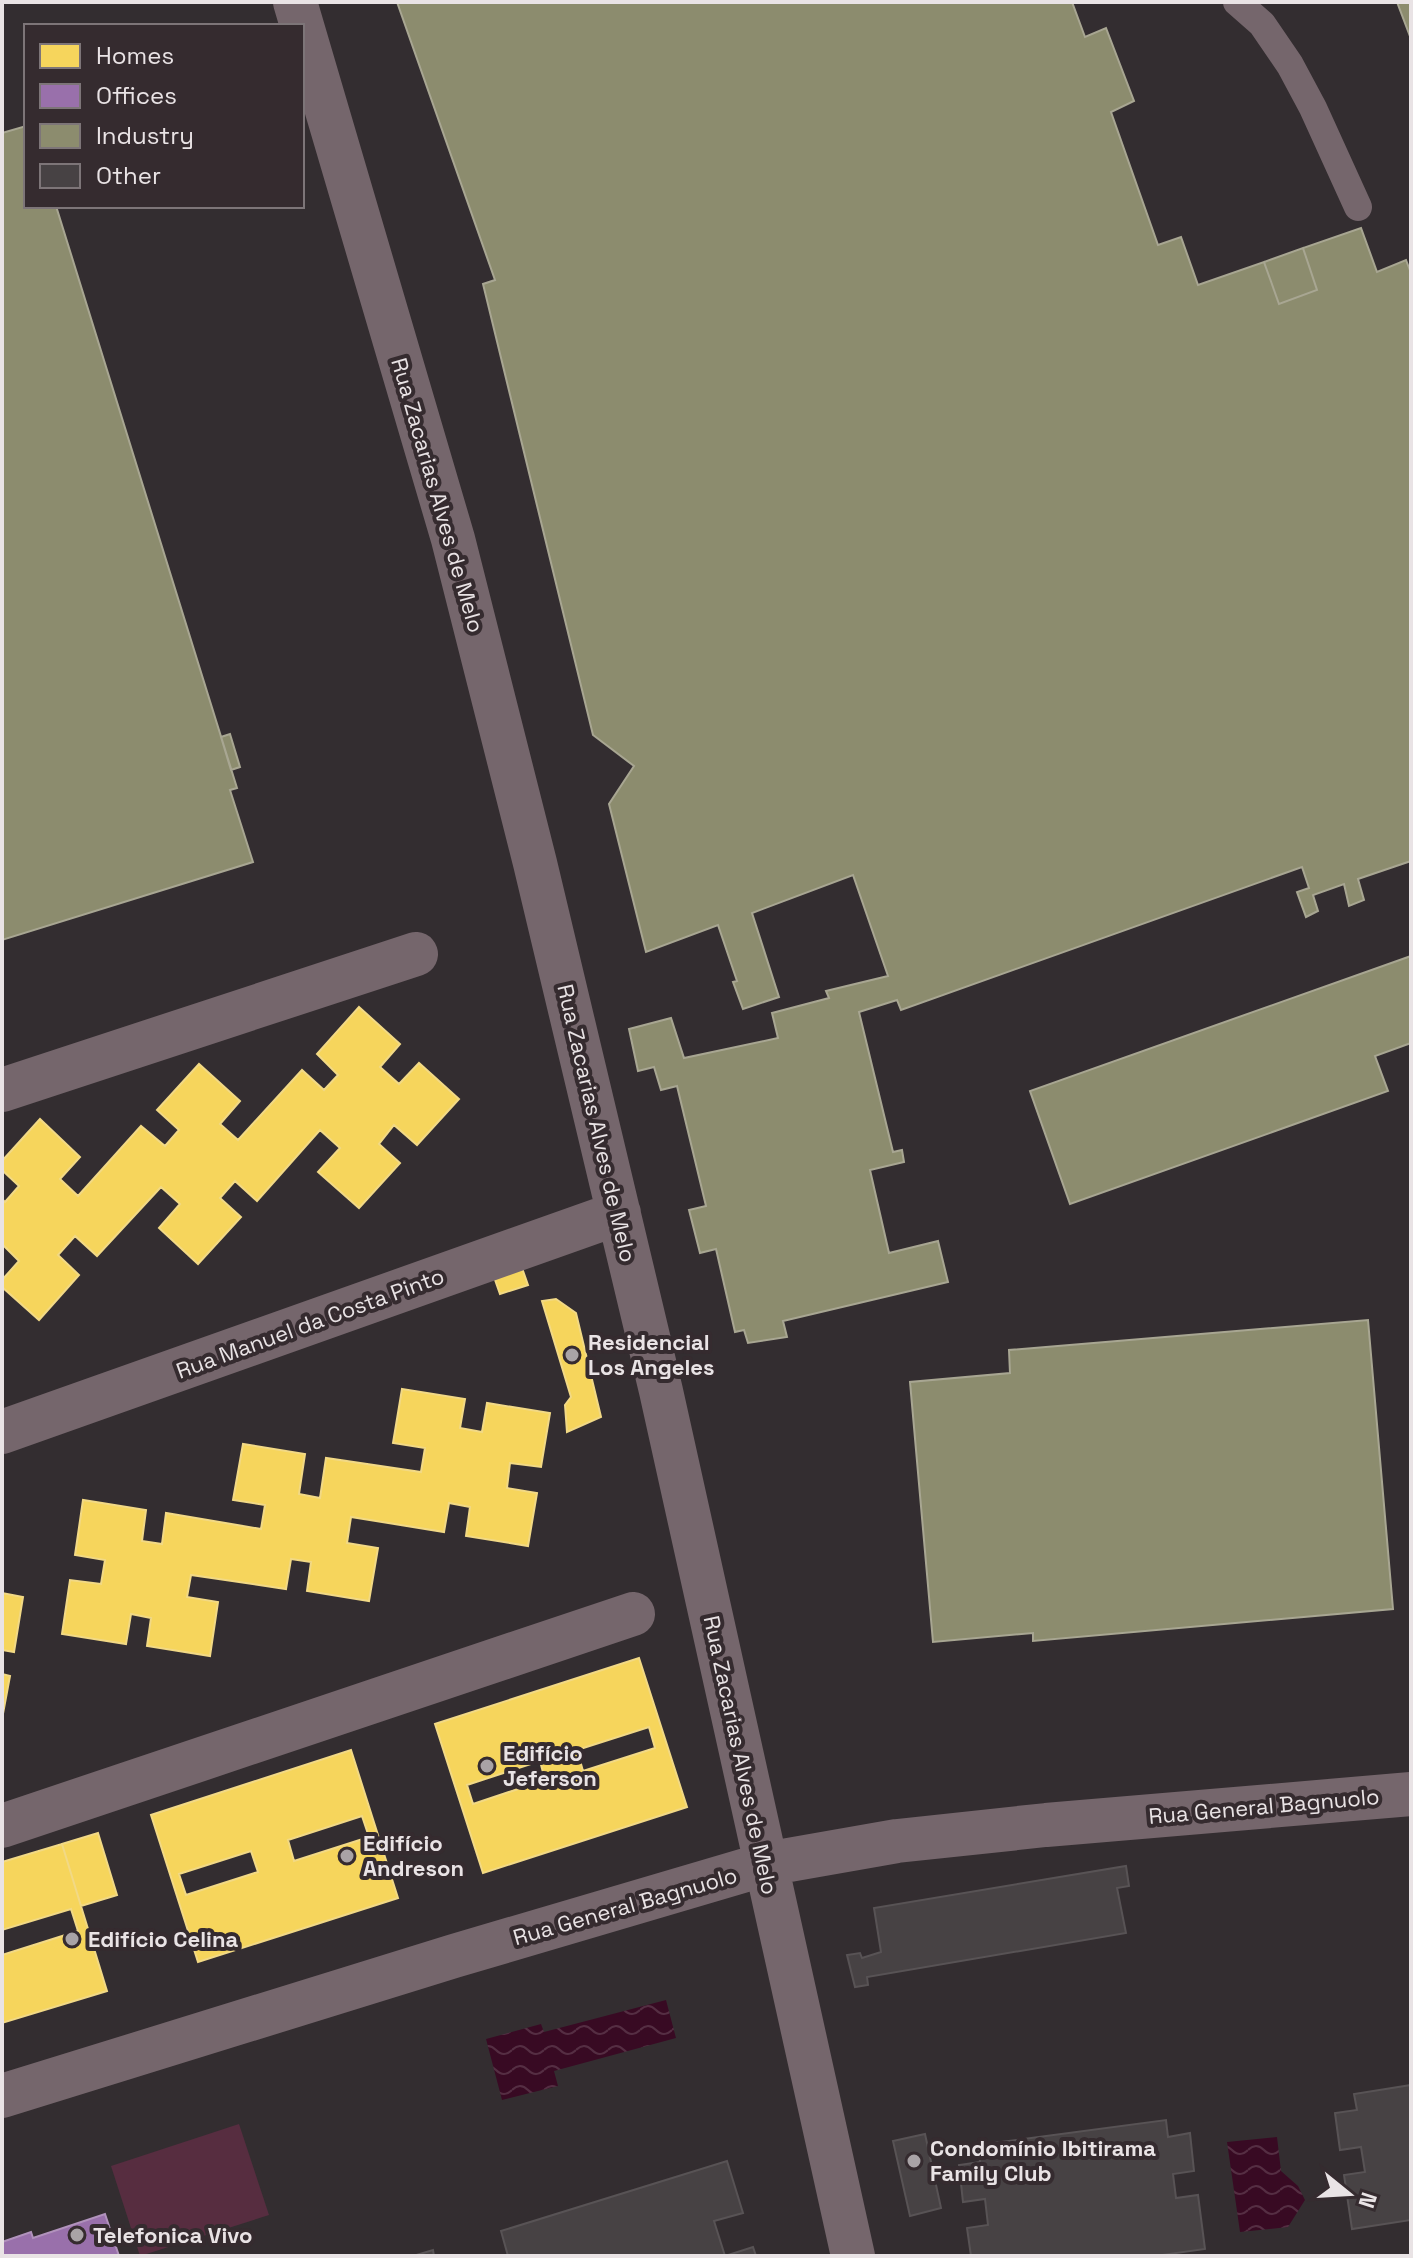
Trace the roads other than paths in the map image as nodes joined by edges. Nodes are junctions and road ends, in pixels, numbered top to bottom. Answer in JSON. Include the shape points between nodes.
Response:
{"nodes":[{"id":1,"x":295,"y":2,"type":"edge"},
{"id":2,"x":1237,"y":2,"type":"edge"},
{"id":3,"x":1265,"y":13,"type":"edge"},
{"id":4,"x":301,"y":24,"type":"edge"},
{"id":5,"x":304,"y":33,"type":"edge"},
{"id":6,"x":1358,"y":207,"type":"dead end"},
{"id":7,"x":416,"y":954,"type":"dead end"},
{"id":8,"x":2,"y":1090,"type":"edge"},
{"id":9,"x":619,"y":1213,"type":"junction"},
{"id":10,"x":2,"y":1432,"type":"edge"},
{"id":11,"x":633,"y":1614,"type":"dead end"},
{"id":12,"x":1411,"y":1794,"type":"edge"},
{"id":13,"x":2,"y":1826,"type":"edge"},
{"id":14,"x":766,"y":1864,"type":"junction"},
{"id":15,"x":2,"y":2096,"type":"edge"},
{"id":16,"x":853,"y":2256,"type":"edge"}],
"edges":[{"from":1,"to":4,"type":"street","name":"Rua Zacarias Alves de Melo"},
{"from":2,"to":3,"type":"lane"},
{"from":3,"to":6,"type":"lane"},
{"from":5,"to":9,"type":"street","name":"Rua Zacarias Alves de Melo","via":[[453,539]]},
{"from":7,"to":8,"type":"street"},
{"from":9,"to":10,"type":"street","name":"Rua Manuel da Costa Pinto"},
{"from":9,"to":14,"type":"street","name":"Rua Zacarias Alves de Melo"},
{"from":11,"to":13,"type":"street"},
{"from":12,"to":14,"type":"street","name":"Rua General Bagnuolo","via":[[1016,1828],[897,1841]]},
{"from":14,"to":15,"type":"street","name":"Rua General Bagnuolo"},
{"from":14,"to":16,"type":"street","name":"Rua Zacarias Alves de Melo"}]}
